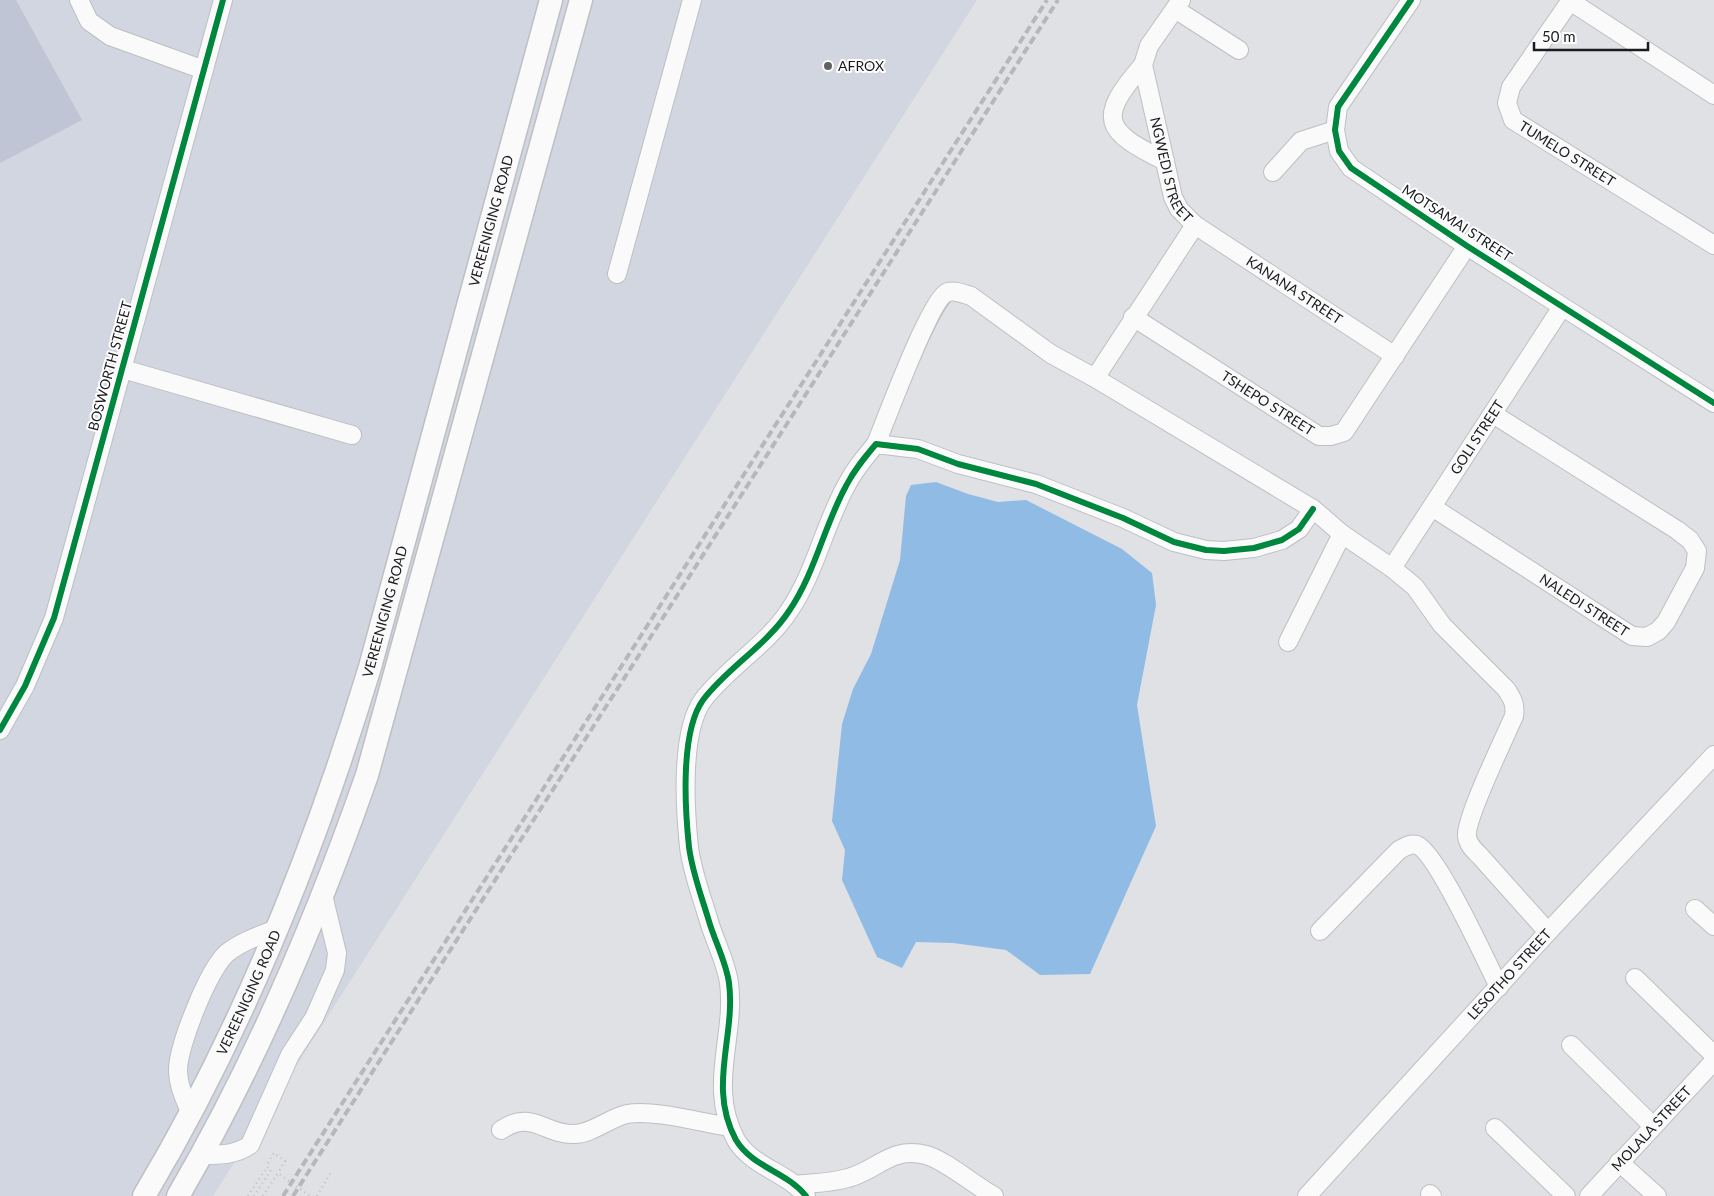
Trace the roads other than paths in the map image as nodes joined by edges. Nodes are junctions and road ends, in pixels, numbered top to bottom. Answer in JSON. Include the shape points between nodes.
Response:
{"nodes":[{"id":1,"x":79,"y":0,"type":"edge"},
{"id":2,"x":223,"y":0,"type":"edge"},
{"id":3,"x":551,"y":0,"type":"edge"},
{"id":4,"x":581,"y":0,"type":"edge"},
{"id":5,"x":692,"y":0,"type":"edge"},
{"id":6,"x":1411,"y":0,"type":"edge"},
{"id":7,"x":1570,"y":0,"type":"edge"},
{"id":8,"x":1178,"y":4,"type":"edge"},
{"id":9,"x":1239,"y":50,"type":"dead end"},
{"id":10,"x":1142,"y":65,"type":"junction"},
{"id":11,"x":204,"y":70,"type":"junction"},
{"id":12,"x":1714,"y":94,"type":"edge"},
{"id":13,"x":1335,"y":130,"type":"junction"},
{"id":14,"x":1165,"y":161,"type":"junction"},
{"id":15,"x":1273,"y":172,"type":"dead end"},
{"id":16,"x":1195,"y":225,"type":"junction"},
{"id":17,"x":1714,"y":245,"type":"edge"},
{"id":18,"x":1467,"y":246,"type":"junction"},
{"id":19,"x":617,"y":274,"type":"dead end"},
{"id":20,"x":1562,"y":307,"type":"junction"},
{"id":21,"x":1133,"y":317,"type":"junction"},
{"id":22,"x":1395,"y":356,"type":"junction"},
{"id":23,"x":123,"y":369,"type":"junction"},
{"id":24,"x":1095,"y":378,"type":"junction"},
{"id":25,"x":1714,"y":403,"type":"edge"},
{"id":26,"x":1493,"y":414,"type":"junction"},
{"id":27,"x":352,"y":435,"type":"dead end"},
{"id":28,"x":876,"y":444,"type":"junction"},
{"id":29,"x":1432,"y":506,"type":"junction"},
{"id":30,"x":1314,"y":509,"type":"junction"},
{"id":31,"x":1342,"y":534,"type":"junction"},
{"id":32,"x":1392,"y":568,"type":"junction"},
{"id":33,"x":1288,"y":642,"type":"dead end"},
{"id":34,"x":0,"y":730,"type":"edge"},
{"id":35,"x":1714,"y":755,"type":"edge"},
{"id":36,"x":323,"y":895,"type":"junction"},
{"id":37,"x":1695,"y":909,"type":"dead end"},
{"id":38,"x":1714,"y":926,"type":"edge"},
{"id":39,"x":279,"y":928,"type":"junction"},
{"id":40,"x":1320,"y":931,"type":"dead end"},
{"id":41,"x":1548,"y":932,"type":"junction"},
{"id":42,"x":1635,"y":978,"type":"dead end"},
{"id":43,"x":1499,"y":987,"type":"junction"},
{"id":44,"x":1570,"y":1045,"type":"dead end"},
{"id":45,"x":1714,"y":1054,"type":"edge"},
{"id":46,"x":1714,"y":1061,"type":"edge"},
{"id":47,"x":191,"y":1114,"type":"junction"},
{"id":48,"x":1653,"y":1126,"type":"junction"},
{"id":49,"x":730,"y":1127,"type":"junction"},
{"id":50,"x":1495,"y":1128,"type":"dead end"},
{"id":51,"x":501,"y":1130,"type":"dead end"},
{"id":52,"x":202,"y":1155,"type":"junction"},
{"id":53,"x":1619,"y":1162,"type":"junction"},
{"id":54,"x":800,"y":1190,"type":"edge"},
{"id":55,"x":144,"y":1196,"type":"edge"},
{"id":56,"x":178,"y":1196,"type":"edge"},
{"id":57,"x":994,"y":1196,"type":"edge"},
{"id":58,"x":1307,"y":1196,"type":"edge"},
{"id":59,"x":1566,"y":1196,"type":"edge"},
{"id":60,"x":1589,"y":1196,"type":"edge"},
{"id":61,"x":1657,"y":1196,"type":"edge"}],
"edges":[{"from":1,"to":11,"type":"street","via":[[89,21],[104,33]]},
{"from":2,"to":11,"type":"street","name":"BOSWORTH STREET"},
{"from":3,"to":39,"type":"main road","name":"VEREENIGING ROAD","via":[[370,667],[336,776]]},
{"from":4,"to":36,"type":"main road","name":"VEREENIGING ROAD","via":[[382,726]]},
{"from":5,"to":19,"type":"street"},
{"from":6,"to":13,"type":"street","name":"MOTSAMAI STREET","via":[[1338,107]]},
{"from":7,"to":12,"type":"street"},
{"from":7,"to":17,"type":"street","name":"TUMELO STREET","via":[[1512,87],[1507,103],[1513,120]]},
{"from":8,"to":9,"type":"street"},
{"from":8,"to":10,"type":"street","via":[[1149,46]]},
{"from":10,"to":14,"type":"street","name":"NGWEDI STREET"},
{"from":10,"to":14,"type":"street","via":[[1118,95],[1112,118],[1120,135]]},
{"from":11,"to":23,"type":"street","name":"BOSWORTH STREET"},
{"from":13,"to":15,"type":"street","via":[[1301,141]]},
{"from":13,"to":18,"type":"street","name":"MOTSAMAI STREET","via":[[1339,151],[1351,168]]},
{"from":14,"to":16,"type":"street","name":"NGWEDI STREET","via":[[1173,197],[1179,209]]},
{"from":16,"to":21,"type":"street","name":"NGWEDI STREET"},
{"from":16,"to":22,"type":"street","name":"KANANA STREET"},
{"from":18,"to":20,"type":"street","name":"MOTSAMAI STREET"},
{"from":18,"to":22,"type":"street","name":"TSHEPO STREET"},
{"from":20,"to":25,"type":"street","name":"MOTSAMAI STREET"},
{"from":20,"to":26,"type":"street","name":"GOLI STREET"},
{"from":21,"to":22,"type":"street","name":"TSHEPO STREET","via":[[1319,436],[1344,432]]},
{"from":21,"to":24,"type":"street","name":"NGWEDI STREET"},
{"from":23,"to":27,"type":"street"},
{"from":23,"to":34,"type":"street","name":"BOSWORTH STREET","via":[[54,618],[25,686]]},
{"from":24,"to":28,"type":"street","via":[[1029,340],[971,296],[948,292],[941,297],[918,340]]},
{"from":24,"to":30,"type":"street"},
{"from":26,"to":29,"type":"street","name":"GOLI STREET"},
{"from":26,"to":29,"type":"street","name":"NALEDI STREET","via":[[1690,540],[1697,551],[1695,568],[1666,622],[1647,637],[1632,636]]},
{"from":28,"to":30,"type":"street","via":[[918,449],[958,464],[1036,484],[1174,542],[1206,550],[1254,548],[1282,540],[1299,529]]},
{"from":28,"to":49,"type":"street","via":[[844,488],[790,610],[702,701],[691,722],[687,788],[689,849],[729,984],[722,1074]]},
{"from":29,"to":32,"type":"street","name":"GOLI STREET"},
{"from":30,"to":31,"type":"street"},
{"from":31,"to":32,"type":"street"},
{"from":31,"to":33,"type":"street"},
{"from":32,"to":41,"type":"street","via":[[1415,587],[1442,625],[1514,700],[1514,716],[1470,818],[1467,837]]},
{"from":35,"to":41,"type":"street","name":"LESOTHO STREET"},
{"from":36,"to":52,"type":"main road","name":"VEREENIGING ROAD","via":[[282,993]]},
{"from":36,"to":52,"type":"street","via":[[337,953],[335,970],[314,1018],[290,1055],[250,1145],[224,1156]]},
{"from":37,"to":38,"type":"street"},
{"from":39,"to":47,"type":"main road","name":"VEREENIGING ROAD","via":[[225,1049]]},
{"from":39,"to":47,"type":"street","via":[[244,942],[225,954],[197,1006],[178,1060],[183,1094]]},
{"from":40,"to":43,"type":"street","via":[[1399,850],[1410,844],[1417,845],[1431,860],[1451,892]]},
{"from":41,"to":43,"type":"street","name":"LESOTHO STREET"},
{"from":42,"to":45,"type":"street"},
{"from":43,"to":58,"type":"street","name":"LESOTHO STREET"},
{"from":44,"to":48,"type":"street"},
{"from":46,"to":48,"type":"street","name":"MOLALA STREET"},
{"from":47,"to":55,"type":"main road","name":"VEREENIGING ROAD"},
{"from":48,"to":53,"type":"street","name":"MOLALA STREET"},
{"from":49,"to":51,"type":"street","via":[[628,1114],[574,1134],[523,1121]]},
{"from":49,"to":54,"type":"street","via":[[747,1153]]},
{"from":50,"to":59,"type":"street"},
{"from":52,"to":56,"type":"main road","name":"VEREENIGING ROAD"},
{"from":53,"to":60,"type":"street","name":"MOLALA STREET"},
{"from":53,"to":61,"type":"street"},
{"from":54,"to":57,"type":"street","via":[[846,1179],[894,1155],[911,1152],[939,1160]]}]}
